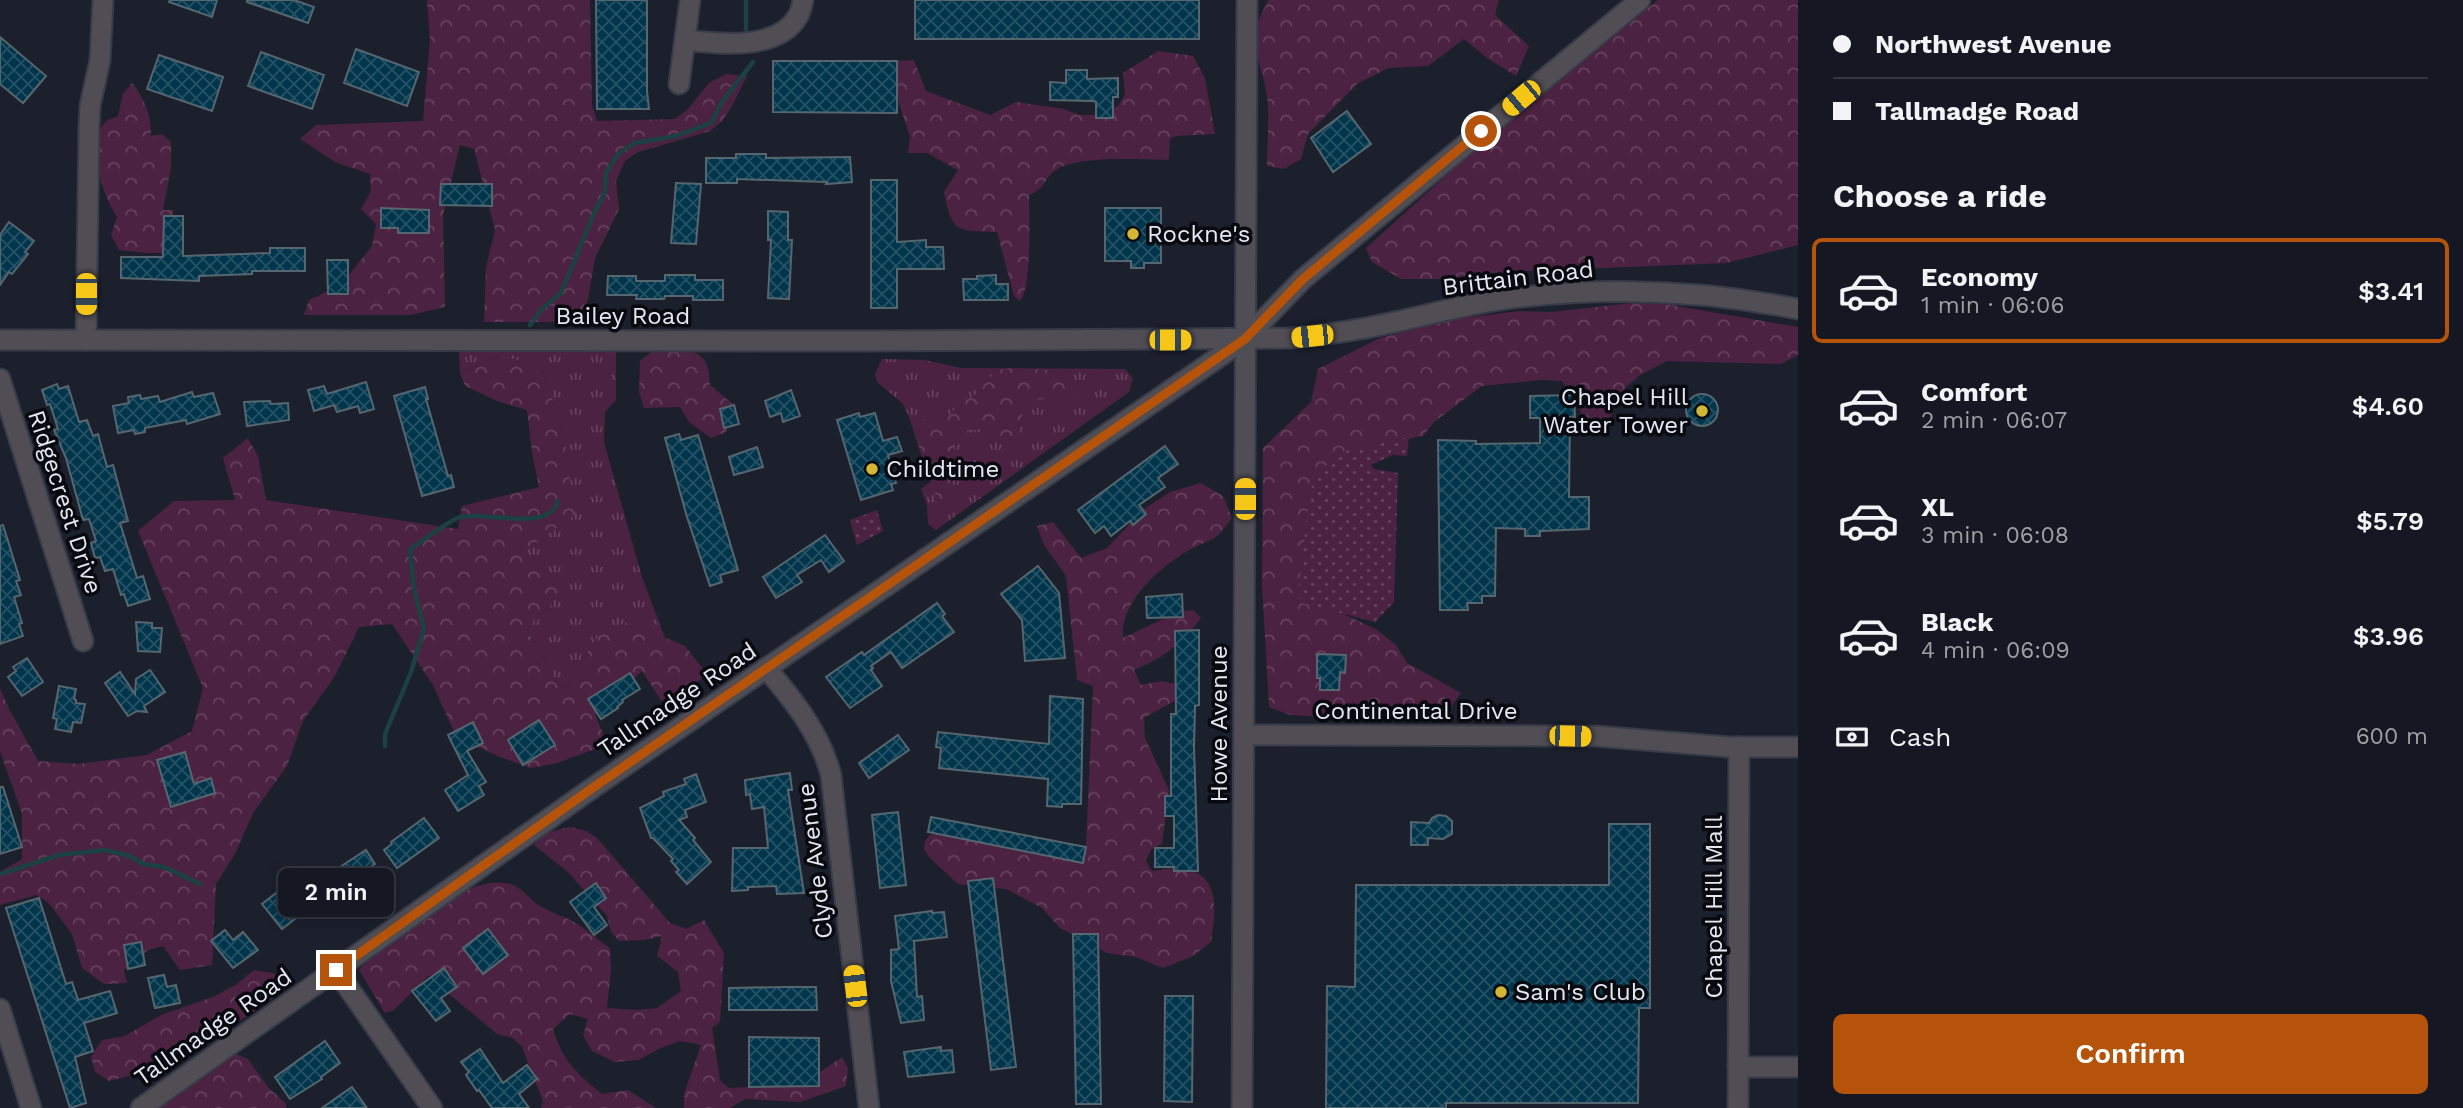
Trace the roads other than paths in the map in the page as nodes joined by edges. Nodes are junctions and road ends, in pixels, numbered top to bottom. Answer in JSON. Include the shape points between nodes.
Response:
{"nodes":[{"id":1,"x":103,"y":0,"type":"edge"},
{"id":2,"x":690,"y":0,"type":"edge"},
{"id":3,"x":803,"y":0,"type":"edge"},
{"id":4,"x":1247,"y":0,"type":"edge"},
{"id":5,"x":1640,"y":0,"type":"edge"},
{"id":6,"x":686,"y":40,"type":"junction"},
{"id":7,"x":679,"y":84,"type":"dead end"},
{"id":8,"x":1798,"y":309,"type":"edge"},
{"id":9,"x":1245,"y":339,"type":"junction"},
{"id":10,"x":0,"y":340,"type":"edge"},
{"id":11,"x":86,"y":340,"type":"junction"},
{"id":12,"x":0,"y":379,"type":"edge"},
{"id":13,"x":83,"y":640,"type":"dead end"},
{"id":14,"x":766,"y":668,"type":"junction"},
{"id":15,"x":1244,"y":736,"type":"junction"},
{"id":16,"x":1739,"y":747,"type":"junction"},
{"id":17,"x":1798,"y":747,"type":"edge"},
{"id":18,"x":336,"y":970,"type":"junction"},
{"id":19,"x":0,"y":1009,"type":"edge"},
{"id":20,"x":1738,"y":1067,"type":"junction"},
{"id":21,"x":1798,"y":1067,"type":"edge"},
{"id":22,"x":31,"y":1108,"type":"edge"},
{"id":23,"x":141,"y":1108,"type":"edge"},
{"id":24,"x":432,"y":1108,"type":"edge"},
{"id":25,"x":869,"y":1108,"type":"edge"},
{"id":26,"x":1242,"y":1108,"type":"edge"},
{"id":27,"x":1738,"y":1108,"type":"edge"}],
"edges":[{"from":1,"to":11,"type":"street","via":[[100,60],[90,106]]},
{"from":2,"to":6,"type":"street"},
{"from":3,"to":6,"type":"street","via":[[798,17],[779,34],[725,45]]},
{"from":4,"to":9,"type":"street","name":"Howe Avenue"},
{"from":5,"to":9,"type":"street","name":"Tallmadge Road","via":[[1303,279]]},
{"from":6,"to":7,"type":"street"},
{"from":8,"to":9,"type":"street","name":"Brittain Road","via":[[1676,292],[1579,292],[1479,303],[1335,334]]},
{"from":9,"to":11,"type":"street","name":"Bailey Road"},
{"from":9,"to":14,"type":"street","name":"Tallmadge Road"},
{"from":9,"to":15,"type":"street","name":"Howe Avenue"},
{"from":10,"to":11,"type":"street","name":"Bailey Road"},
{"from":12,"to":13,"type":"street","name":"Ridgecrest Drive"},
{"from":14,"to":18,"type":"street","name":"Tallmadge Road"},
{"from":14,"to":25,"type":"street","name":"Clyde Avenue","via":[[818,737],[831,775]]},
{"from":15,"to":16,"type":"street","name":"Continental Drive","via":[[1595,736]]},
{"from":15,"to":26,"type":"street","name":"Howe Avenue"},
{"from":16,"to":17,"type":"street","name":"Continental Drive"},
{"from":16,"to":20,"type":"street","name":"Chapel Hill Mall"},
{"from":18,"to":23,"type":"street","name":"Tallmadge Road"},
{"from":18,"to":24,"type":"street"},
{"from":19,"to":22,"type":"street"},
{"from":20,"to":21,"type":"street"},
{"from":20,"to":27,"type":"street","name":"Chapel Hill Mall"}]}
